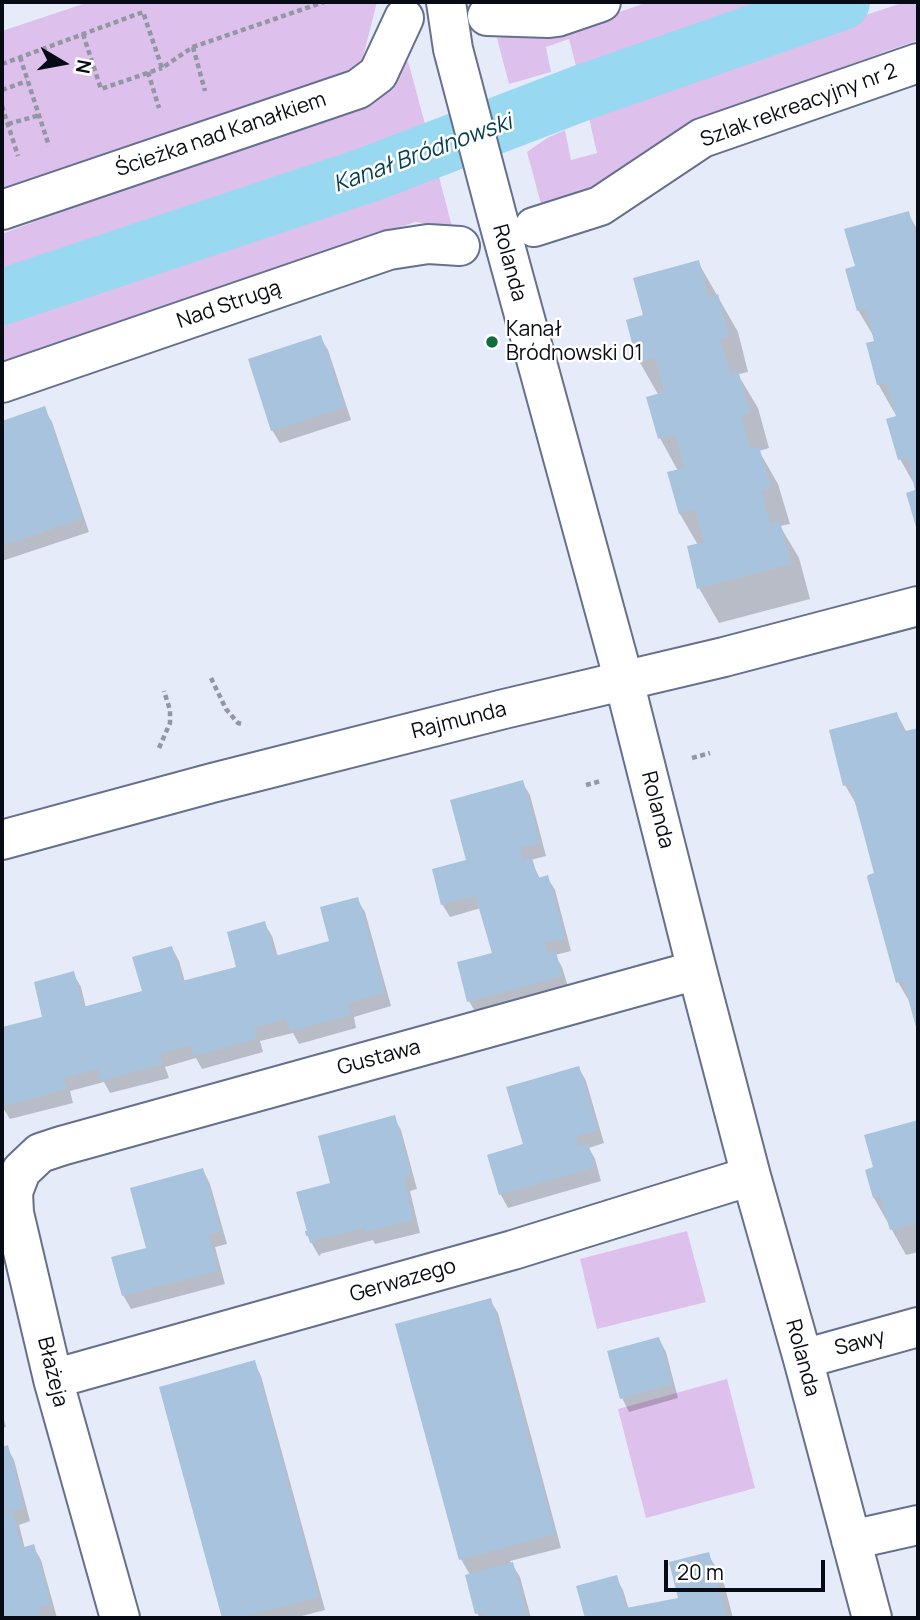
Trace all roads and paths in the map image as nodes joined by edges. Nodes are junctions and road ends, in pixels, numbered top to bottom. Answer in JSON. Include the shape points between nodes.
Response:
{"nodes":[{"id":1,"x":324,"y":2,"type":"edge"},
{"id":2,"x":446,"y":2,"type":"edge"},
{"id":3,"x":601,"y":2,"type":"edge"},
{"id":4,"x":487,"y":16,"type":"dead end"},
{"id":5,"x":404,"y":18,"type":"dead end"},
{"id":6,"x":83,"y":34,"type":"junction"},
{"id":7,"x":20,"y":57,"type":"junction"},
{"id":8,"x":918,"y":63,"type":"edge"},
{"id":9,"x":2,"y":64,"type":"edge"},
{"id":10,"x":162,"y":68,"type":"junction"},
{"id":11,"x":148,"y":72,"type":"junction"},
{"id":12,"x":27,"y":81,"type":"junction"},
{"id":13,"x":2,"y":90,"type":"edge"},
{"id":14,"x":2,"y":106,"type":"edge"},
{"id":15,"x":159,"y":109,"type":"dead end"},
{"id":16,"x":40,"y":115,"type":"junction"},
{"id":17,"x":8,"y":124,"type":"junction"},
{"id":18,"x":50,"y":149,"type":"dead end"},
{"id":19,"x":19,"y":159,"type":"dead end"},
{"id":20,"x":2,"y":210,"type":"edge"},
{"id":21,"x":534,"y":227,"type":"dead end"},
{"id":22,"x":460,"y":246,"type":"dead end"},
{"id":23,"x":2,"y":383,"type":"edge"},
{"id":24,"x":918,"y":606,"type":"edge"},
{"id":25,"x":211,"y":678,"type":"dead end"},
{"id":26,"x":624,"y":681,"type":"junction"},
{"id":27,"x":247,"y":726,"type":"dead end"},
{"id":28,"x":2,"y":840,"type":"edge"},
{"id":29,"x":697,"y":970,"type":"junction"},
{"id":30,"x":61,"y":1146,"type":"joint"},
{"id":31,"x":751,"y":1176,"type":"junction"},
{"id":32,"x":918,"y":1327,"type":"edge"},
{"id":33,"x":803,"y":1359,"type":"junction"},
{"id":34,"x":53,"y":1379,"type":"junction"},
{"id":35,"x":918,"y":1525,"type":"edge"},
{"id":36,"x":851,"y":1539,"type":"junction"},
{"id":37,"x":120,"y":1618,"type":"edge"},
{"id":38,"x":872,"y":1618,"type":"edge"}],
"edges":[{"from":1,"to":10,"type":"path","via":[[193,47]]},
{"from":2,"to":26,"type":"street","name":"Rolanda","via":[[453,49],[496,216]]},
{"from":3,"to":4,"type":"street","via":[[549,18]]},
{"from":5,"to":20,"type":"street","name":"Ścieżka nad Kanałkiem","via":[[378,74],[358,89]]},
{"from":6,"to":7,"type":"path"},
{"from":6,"to":10,"type":"path","via":[[143,12]]},
{"from":6,"to":11,"type":"path","via":[[101,89]]},
{"from":7,"to":9,"type":"path"},
{"from":7,"to":12,"type":"path"},
{"from":8,"to":21,"type":"street","name":"Szlak rekreacyjny nr 2","via":[[702,138],[600,206]]},
{"from":10,"to":11,"type":"path"},
{"from":11,"to":15,"type":"path"},
{"from":12,"to":13,"type":"path"},
{"from":12,"to":16,"type":"path"},
{"from":14,"to":17,"type":"path"},
{"from":16,"to":17,"type":"path"},
{"from":16,"to":18,"type":"path"},
{"from":17,"to":19,"type":"path"},
{"from":22,"to":23,"type":"street","name":"Nad Strugą","via":[[428,244],[389,250]]},
{"from":24,"to":26,"type":"street","name":"Rajmunda"},
{"from":25,"to":27,"type":"path","via":[[226,709]]},
{"from":26,"to":28,"type":"street","name":"Rajmunda"},
{"from":26,"to":29,"type":"street","name":"Rolanda"},
{"from":29,"to":30,"type":"street","name":"Gustawa"},
{"from":29,"to":31,"type":"street","name":"Rolanda"},
{"from":30,"to":34,"type":"street","name":"Błażeja","via":[[40,1153],[21,1171],[13,1192]]},
{"from":31,"to":33,"type":"street","name":"Rolanda"},
{"from":31,"to":34,"type":"street","name":"Gerwazego","via":[[513,1250]]},
{"from":32,"to":33,"type":"street","name":"Sawy"},
{"from":33,"to":36,"type":"street","name":"Rolanda"},
{"from":34,"to":37,"type":"street","name":"Błażeja"},
{"from":35,"to":36,"type":"street"},
{"from":36,"to":38,"type":"street","name":"Rolanda"}]}
